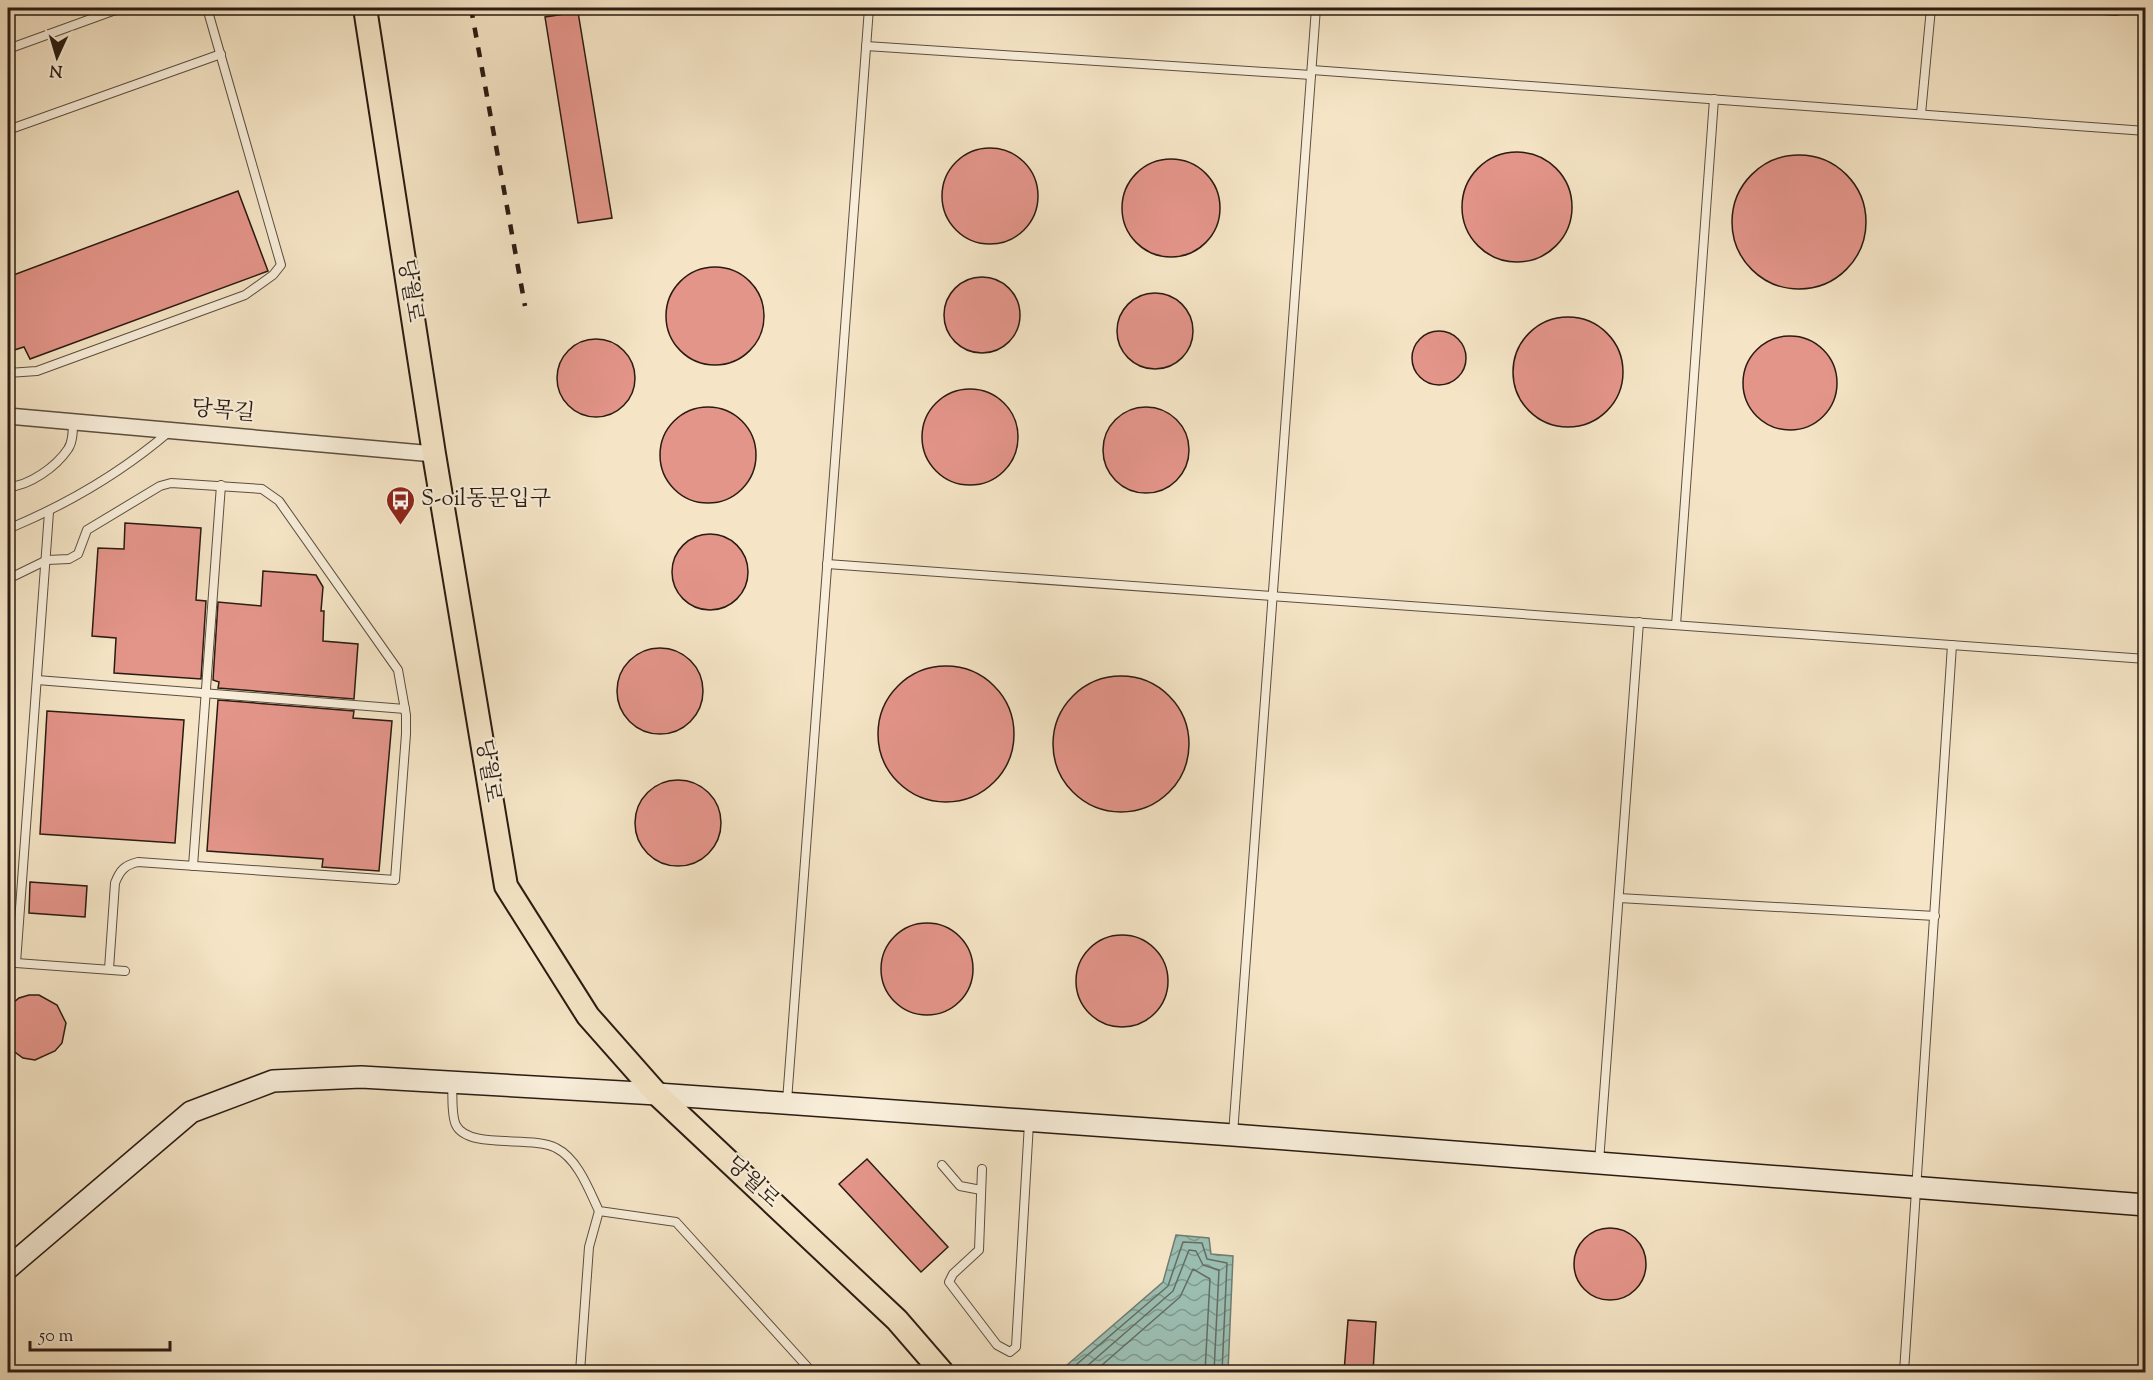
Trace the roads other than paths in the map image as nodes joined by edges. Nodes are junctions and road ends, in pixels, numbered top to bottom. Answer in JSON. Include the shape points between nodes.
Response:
{"nodes":[{"id":1,"x":121,"y":8,"type":"edge"},
{"id":2,"x":207,"y":8,"type":"edge"},
{"id":3,"x":366,"y":8,"type":"edge"},
{"id":4,"x":869,"y":8,"type":"edge"},
{"id":5,"x":1316,"y":8,"type":"edge"},
{"id":6,"x":1931,"y":8,"type":"edge"},
{"id":7,"x":2073,"y":8,"type":"edge"},
{"id":8,"x":2127,"y":8,"type":"edge"},
{"id":9,"x":866,"y":46,"type":"junction"},
{"id":10,"x":8,"y":49,"type":"edge"},
{"id":11,"x":221,"y":54,"type":"junction"},
{"id":12,"x":1312,"y":73,"type":"junction"},
{"id":13,"x":1714,"y":99,"type":"junction"},
{"id":14,"x":1921,"y":114,"type":"junction"},
{"id":15,"x":8,"y":130,"type":"edge"},
{"id":16,"x":2145,"y":130,"type":"edge"},
{"id":17,"x":8,"y":373,"type":"edge"},
{"id":18,"x":8,"y":416,"type":"edge"},
{"id":19,"x":73,"y":421,"type":"junction"},
{"id":20,"x":171,"y":430,"type":"junction"},
{"id":21,"x":434,"y":454,"type":"junction"},
{"id":22,"x":221,"y":485,"type":"junction"},
{"id":23,"x":8,"y":487,"type":"edge"},
{"id":24,"x":49,"y":512,"type":"junction"},
{"id":25,"x":8,"y":529,"type":"edge"},
{"id":26,"x":47,"y":560,"type":"junction"},
{"id":27,"x":827,"y":564,"type":"junction"},
{"id":28,"x":8,"y":579,"type":"edge"},
{"id":29,"x":1272,"y":596,"type":"junction"},
{"id":30,"x":1639,"y":622,"type":"junction"},
{"id":31,"x":1676,"y":625,"type":"junction"},
{"id":32,"x":1952,"y":645,"type":"junction"},
{"id":33,"x":2145,"y":659,"type":"edge"},
{"id":34,"x":38,"y":680,"type":"junction"},
{"id":35,"x":206,"y":693,"type":"junction"},
{"id":36,"x":405,"y":709,"type":"junction"},
{"id":37,"x":193,"y":866,"type":"junction"},
{"id":38,"x":1619,"y":898,"type":"junction"},
{"id":39,"x":1935,"y":916,"type":"junction"},
{"id":40,"x":12,"y":963,"type":"edge"},
{"id":41,"x":109,"y":969,"type":"junction"},
{"id":42,"x":125,"y":971,"type":"dead end"},
{"id":43,"x":452,"y":1082,"type":"junction"},
{"id":44,"x":657,"y":1094,"type":"junction"},
{"id":45,"x":787,"y":1105,"type":"junction"},
{"id":46,"x":1029,"y":1121,"type":"junction"},
{"id":47,"x":1233,"y":1135,"type":"junction"},
{"id":48,"x":1599,"y":1163,"type":"junction"},
{"id":49,"x":942,"y":1165,"type":"dead end"},
{"id":50,"x":982,"y":1169,"type":"dead end"},
{"id":51,"x":1918,"y":1188,"type":"junction"},
{"id":52,"x":981,"y":1190,"type":"junction"},
{"id":53,"x":2145,"y":1205,"type":"edge"},
{"id":54,"x":599,"y":1211,"type":"junction"},
{"id":55,"x":8,"y":1268,"type":"edge"},
{"id":56,"x":580,"y":1372,"type":"edge"},
{"id":57,"x":812,"y":1372,"type":"edge"},
{"id":58,"x":942,"y":1372,"type":"edge"},
{"id":59,"x":1904,"y":1372,"type":"edge"}],
"edges":[{"from":1,"to":10,"type":"lane"},
{"from":2,"to":11,"type":"lane"},
{"from":3,"to":21,"type":"main road","name":"당월로"},
{"from":4,"to":9,"type":"lane"},
{"from":5,"to":12,"type":"lane"},
{"from":6,"to":14,"type":"lane"},
{"from":7,"to":8,"type":"lane"},
{"from":9,"to":12,"type":"lane"},
{"from":9,"to":27,"type":"lane"},
{"from":11,"to":15,"type":"lane"},
{"from":11,"to":17,"type":"lane","via":[[281,266],[245,295],[37,371]]},
{"from":12,"to":13,"type":"lane"},
{"from":12,"to":29,"type":"lane"},
{"from":13,"to":14,"type":"lane"},
{"from":13,"to":31,"type":"lane"},
{"from":14,"to":16,"type":"lane"},
{"from":18,"to":19,"type":"street","name":"당목길"},
{"from":19,"to":20,"type":"street","name":"당목길"},
{"from":19,"to":23,"type":"lane","via":[[69,448],[59,460],[29,482]]},
{"from":20,"to":21,"type":"street","name":"당목길"},
{"from":20,"to":24,"type":"lane","via":[[139,458]]},
{"from":21,"to":44,"type":"main road","name":"당월로","via":[[506,886],[588,1016]]},
{"from":22,"to":26,"type":"lane","via":[[180,481],[160,486],[87,530],[78,554],[69,559]]},
{"from":22,"to":35,"type":"lane"},
{"from":22,"to":36,"type":"lane","via":[[262,489],[279,501],[390,656],[398,670]]},
{"from":24,"to":25,"type":"lane"},
{"from":24,"to":26,"type":"lane"},
{"from":26,"to":28,"type":"lane"},
{"from":26,"to":34,"type":"lane"},
{"from":27,"to":29,"type":"lane"},
{"from":27,"to":45,"type":"lane"},
{"from":29,"to":30,"type":"lane"},
{"from":29,"to":47,"type":"lane"},
{"from":30,"to":31,"type":"lane"},
{"from":30,"to":38,"type":"lane"},
{"from":31,"to":32,"type":"lane"},
{"from":32,"to":33,"type":"lane"},
{"from":32,"to":39,"type":"lane"},
{"from":34,"to":35,"type":"lane"},
{"from":34,"to":40,"type":"lane"},
{"from":35,"to":36,"type":"lane"},
{"from":35,"to":37,"type":"lane"},
{"from":36,"to":37,"type":"lane","via":[[395,880]]},
{"from":37,"to":41,"type":"lane","via":[[138,862],[127,864],[118,874]]},
{"from":38,"to":39,"type":"lane"},
{"from":38,"to":48,"type":"lane"},
{"from":39,"to":51,"type":"lane"},
{"from":40,"to":41,"type":"lane"},
{"from":41,"to":42,"type":"lane"},
{"from":43,"to":44,"type":"main road"},
{"from":43,"to":54,"type":"lane","via":[[456,1124],[464,1134],[545,1143],[558,1148],[579,1170]]},
{"from":43,"to":55,"type":"main road","via":[[361,1077],[273,1081],[191,1112]]},
{"from":44,"to":45,"type":"main road"},
{"from":44,"to":58,"type":"main road","name":"당월로","via":[[897,1320]]},
{"from":45,"to":46,"type":"main road"},
{"from":46,"to":47,"type":"main road"},
{"from":46,"to":52,"type":"lane","via":[[1016,1347],[1010,1352],[998,1345],[949,1282],[979,1250]]},
{"from":47,"to":48,"type":"main road"},
{"from":48,"to":51,"type":"main road"},
{"from":49,"to":52,"type":"lane","via":[[960,1186]]},
{"from":50,"to":52,"type":"lane"},
{"from":51,"to":53,"type":"main road"},
{"from":51,"to":59,"type":"lane"},
{"from":54,"to":56,"type":"lane","via":[[589,1247]]},
{"from":54,"to":57,"type":"lane","via":[[676,1222]]}]}
